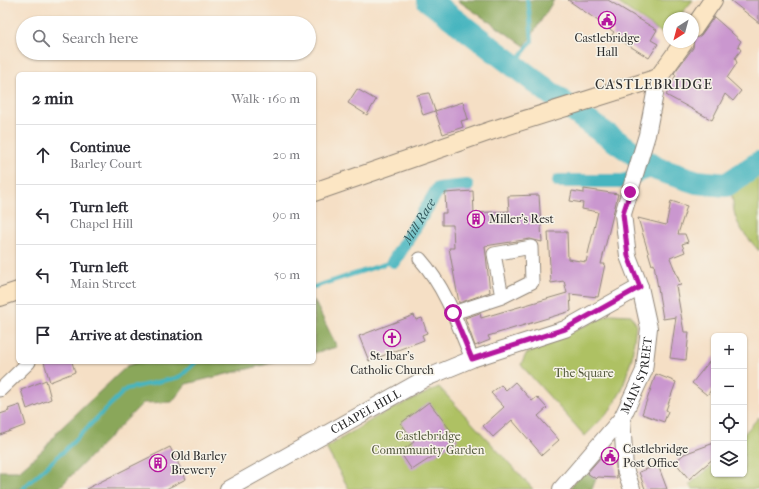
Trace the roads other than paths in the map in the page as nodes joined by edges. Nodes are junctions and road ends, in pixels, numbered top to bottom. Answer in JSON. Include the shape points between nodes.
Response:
{"nodes":[{"id":1,"x":713,"y":0,"type":"edge"},
{"id":2,"x":699,"y":20,"type":"edge"},
{"id":3,"x":680,"y":48,"type":"edge"},
{"id":4,"x":658,"y":78,"type":"junction"},
{"id":5,"x":316,"y":191,"type":"edge"},
{"id":6,"x":420,"y":258,"type":"dead end"},
{"id":7,"x":640,"y":287,"type":"junction"},
{"id":8,"x":16,"y":292,"type":"edge"},
{"id":9,"x":0,"y":297,"type":"edge"},
{"id":10,"x":502,"y":297,"type":"dead end"},
{"id":11,"x":453,"y":313,"type":"junction"},
{"id":12,"x":472,"y":359,"type":"junction"},
{"id":13,"x":27,"y":364,"type":"edge"},
{"id":14,"x":0,"y":390,"type":"edge"},
{"id":15,"x":622,"y":418,"type":"junction"},
{"id":16,"x":228,"y":489,"type":"edge"},
{"id":17,"x":561,"y":489,"type":"edge"},
{"id":18,"x":632,"y":489,"type":"edge"}],
"edges":[{"from":1,"to":2,"type":"main road"},
{"from":3,"to":4,"type":"main road"},
{"from":4,"to":5,"type":"main road","via":[[551,111]]},
{"from":4,"to":7,"type":"street","name":"MAIN STREET","via":[[647,135],[623,214],[628,256]]},
{"from":6,"to":11,"type":"street","via":[[432,272]]},
{"from":7,"to":12,"type":"street","name":"CHAPEL HILL","via":[[565,329]]},
{"from":7,"to":15,"type":"street","name":"MAIN STREET","via":[[649,328],[644,371]]},
{"from":8,"to":9,"type":"main road"},
{"from":10,"to":11,"type":"street"},
{"from":11,"to":12,"type":"street"},
{"from":12,"to":16,"type":"street","name":"CHAPEL HILL","via":[[426,378]]},
{"from":13,"to":14,"type":"street"},
{"from":15,"to":17,"type":"street"},
{"from":15,"to":18,"type":"street","name":"MAIN STREET","via":[[625,470]]}]}
